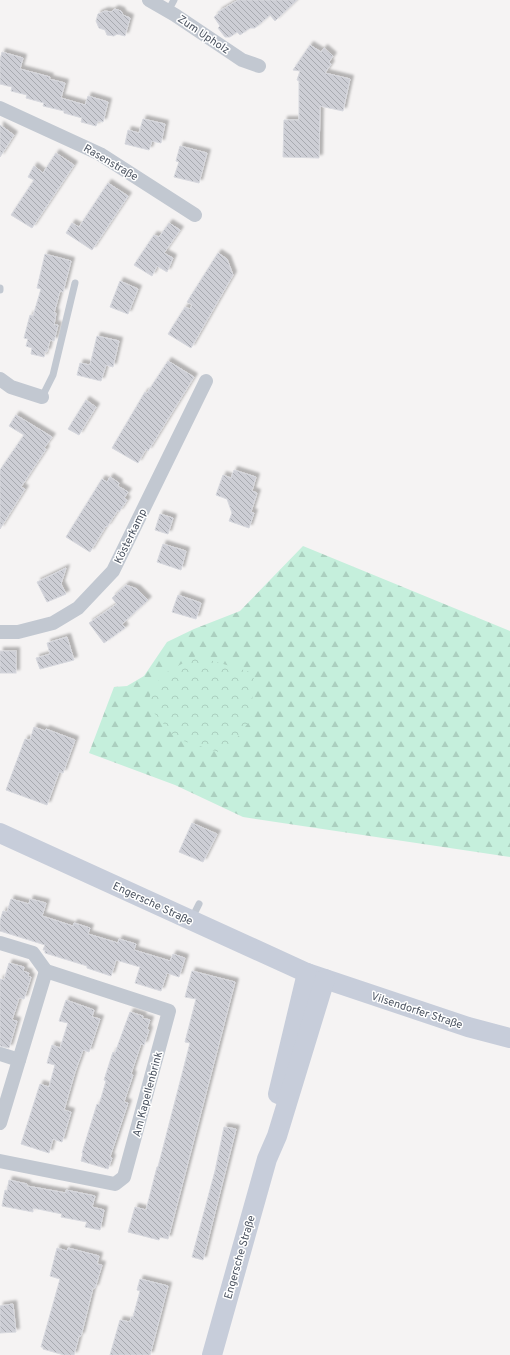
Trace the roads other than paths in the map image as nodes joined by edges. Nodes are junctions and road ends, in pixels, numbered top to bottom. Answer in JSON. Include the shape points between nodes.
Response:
{"nodes":[{"id":1,"x":149,"y":0,"type":"edge"},
{"id":2,"x":171,"y":5,"type":"edge"},
{"id":3,"x":259,"y":66,"type":"dead end"},
{"id":4,"x":0,"y":108,"type":"edge"},
{"id":5,"x":195,"y":215,"type":"dead end"},
{"id":6,"x":76,"y":283,"type":"dead end"},
{"id":7,"x":0,"y":380,"type":"edge"},
{"id":8,"x":206,"y":381,"type":"dead end"},
{"id":9,"x":42,"y":397,"type":"joint"},
{"id":10,"x":0,"y":632,"type":"edge"},
{"id":11,"x":0,"y":833,"type":"edge"},
{"id":12,"x":0,"y":943,"type":"edge"},
{"id":13,"x":46,"y":971,"type":"junction"},
{"id":14,"x":316,"y":976,"type":"junction"},
{"id":15,"x":510,"y":1038,"type":"edge"},
{"id":16,"x":0,"y":1054,"type":"edge"},
{"id":17,"x":19,"y":1060,"type":"junction"},
{"id":18,"x":0,"y":1123,"type":"edge"},
{"id":19,"x":0,"y":1161,"type":"edge"},
{"id":20,"x":212,"y":1355,"type":"edge"}],
"edges":[{"from":1,"to":2,"type":"street","name":"Zum Upholz"},
{"from":2,"to":3,"type":"street","name":"Zum Upholz","via":[[242,60]]},
{"from":4,"to":5,"type":"street","name":"Rasenstraße","via":[[100,154]]},
{"from":6,"to":9,"type":"lane","via":[[53,375]]},
{"from":7,"to":9,"type":"street","via":[[11,387]]},
{"from":8,"to":10,"type":"street","name":"Kösterkamp","via":[[113,571],[78,608],[53,623],[18,632]]},
{"from":11,"to":14,"type":"main road","name":"Engersche Straße","via":[[195,912]]},
{"from":12,"to":13,"type":"street","via":[[33,953]]},
{"from":13,"to":17,"type":"street"},
{"from":13,"to":19,"type":"street","name":"Am Kapellenbrink","via":[[169,1011],[124,1177],[115,1184]]},
{"from":14,"to":15,"type":"main road","name":"Vilsendorfer Straße","via":[[468,1027]]},
{"from":14,"to":20,"type":"main road","name":"Engersche Straße","via":[[277,1136],[267,1159]]},
{"from":16,"to":17,"type":"street"},
{"from":17,"to":18,"type":"street"}]}
